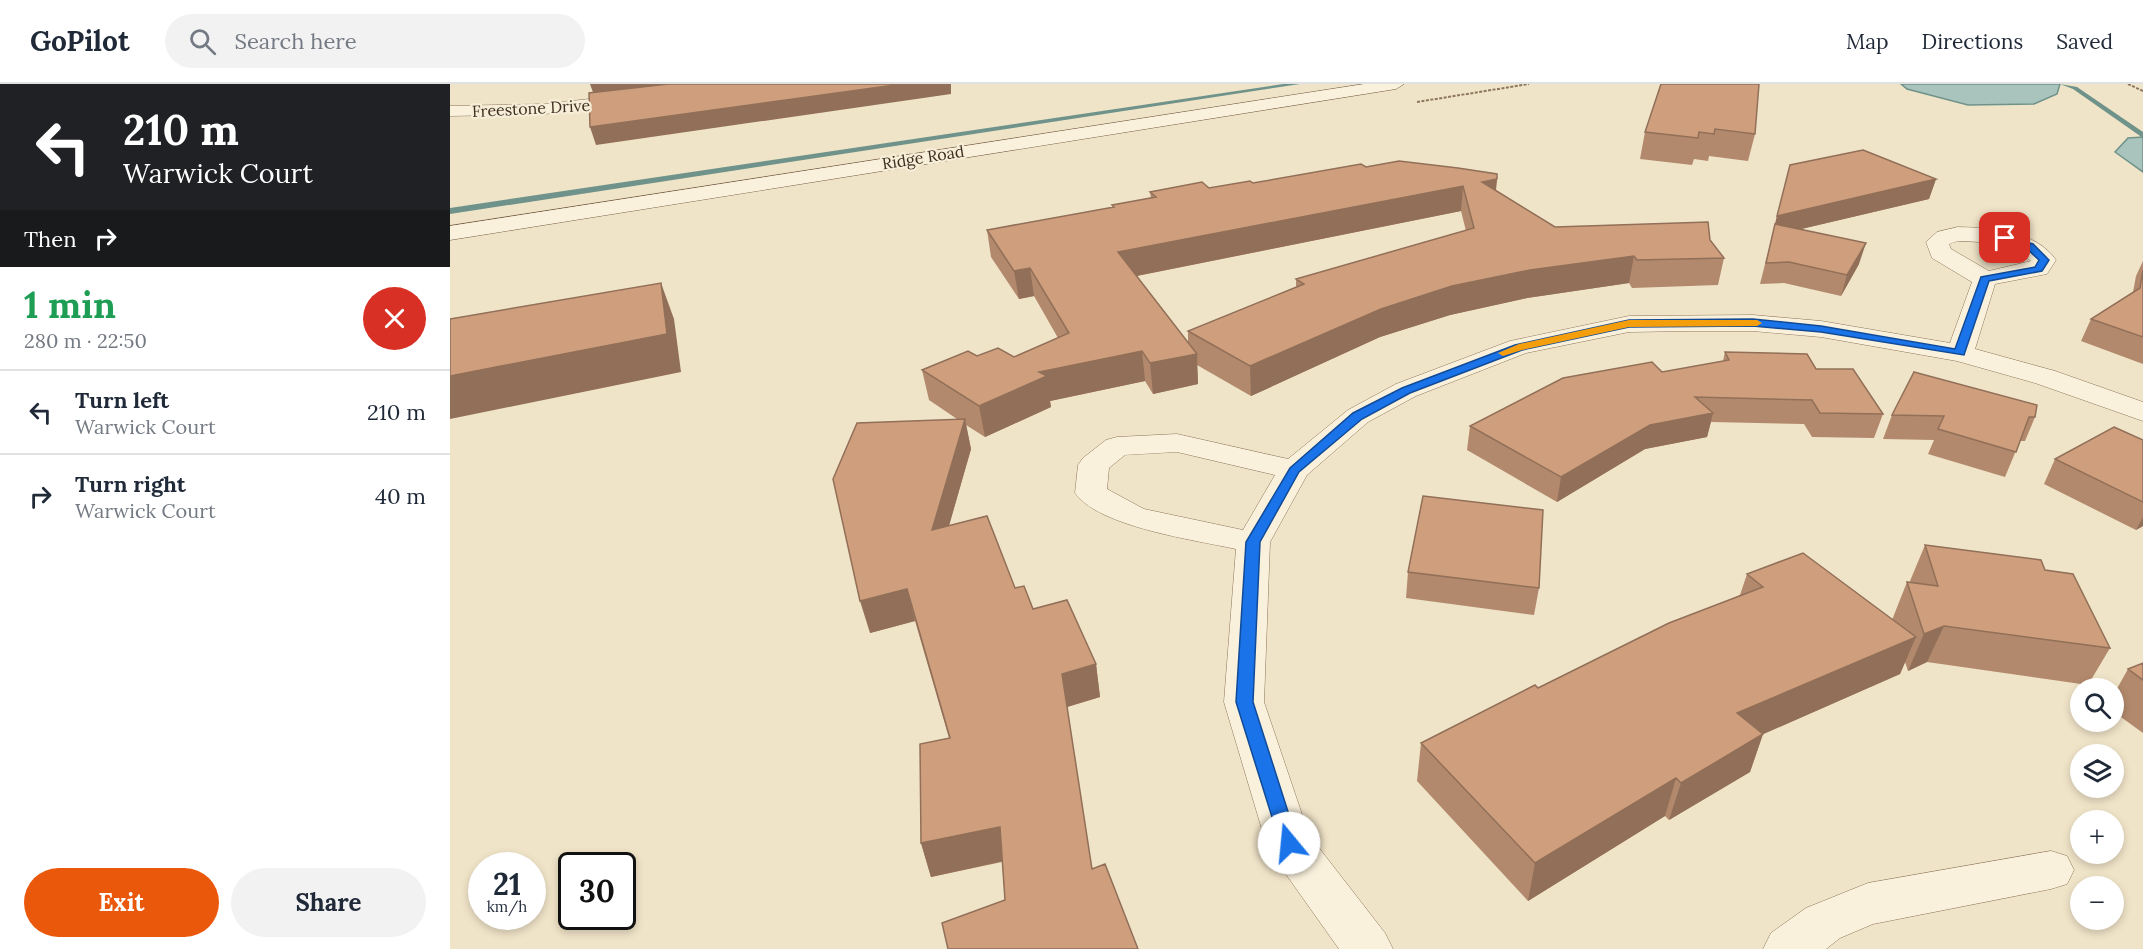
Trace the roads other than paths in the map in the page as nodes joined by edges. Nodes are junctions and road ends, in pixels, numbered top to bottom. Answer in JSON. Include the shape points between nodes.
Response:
{"nodes":[{"id":1,"x":1396,"y":84,"type":"edge"},
{"id":2,"x":647,"y":98,"type":"edge"},
{"id":3,"x":450,"y":111,"type":"edge"},
{"id":4,"x":450,"y":233,"type":"edge"},
{"id":5,"x":1985,"y":279,"type":"dead end"},
{"id":6,"x":1960,"y":353,"type":"junction"},
{"id":7,"x":2143,"y":412,"type":"edge"},
{"id":8,"x":1294,"y":470,"type":"junction"},
{"id":9,"x":1253,"y":542,"type":"junction"},
{"id":10,"x":2052,"y":870,"type":"dead end"},
{"id":11,"x":1368,"y":949,"type":"edge"},
{"id":12,"x":1788,"y":949,"type":"edge"}],
"edges":[{"from":1,"to":4,"type":"street","name":"Ridge Road"},
{"from":2,"to":3,"type":"street","name":"Freestone Drive","via":[[544,109]]},
{"from":5,"to":6,"type":"street"},
{"from":6,"to":7,"type":"street","via":[[2045,377]]},
{"from":6,"to":8,"type":"street","via":[[1821,329],[1753,323],[1629,324],[1519,347],[1406,390],[1358,416]]},
{"from":8,"to":9,"type":"street"},
{"from":8,"to":9,"type":"street","via":[[1177,443],[1117,446],[1094,465],[1091,493],[1134,517]]},
{"from":9,"to":11,"type":"street","via":[[1245,702],[1289,843]]},
{"from":10,"to":12,"type":"street","via":[[1868,904],[1823,923]]}]}
